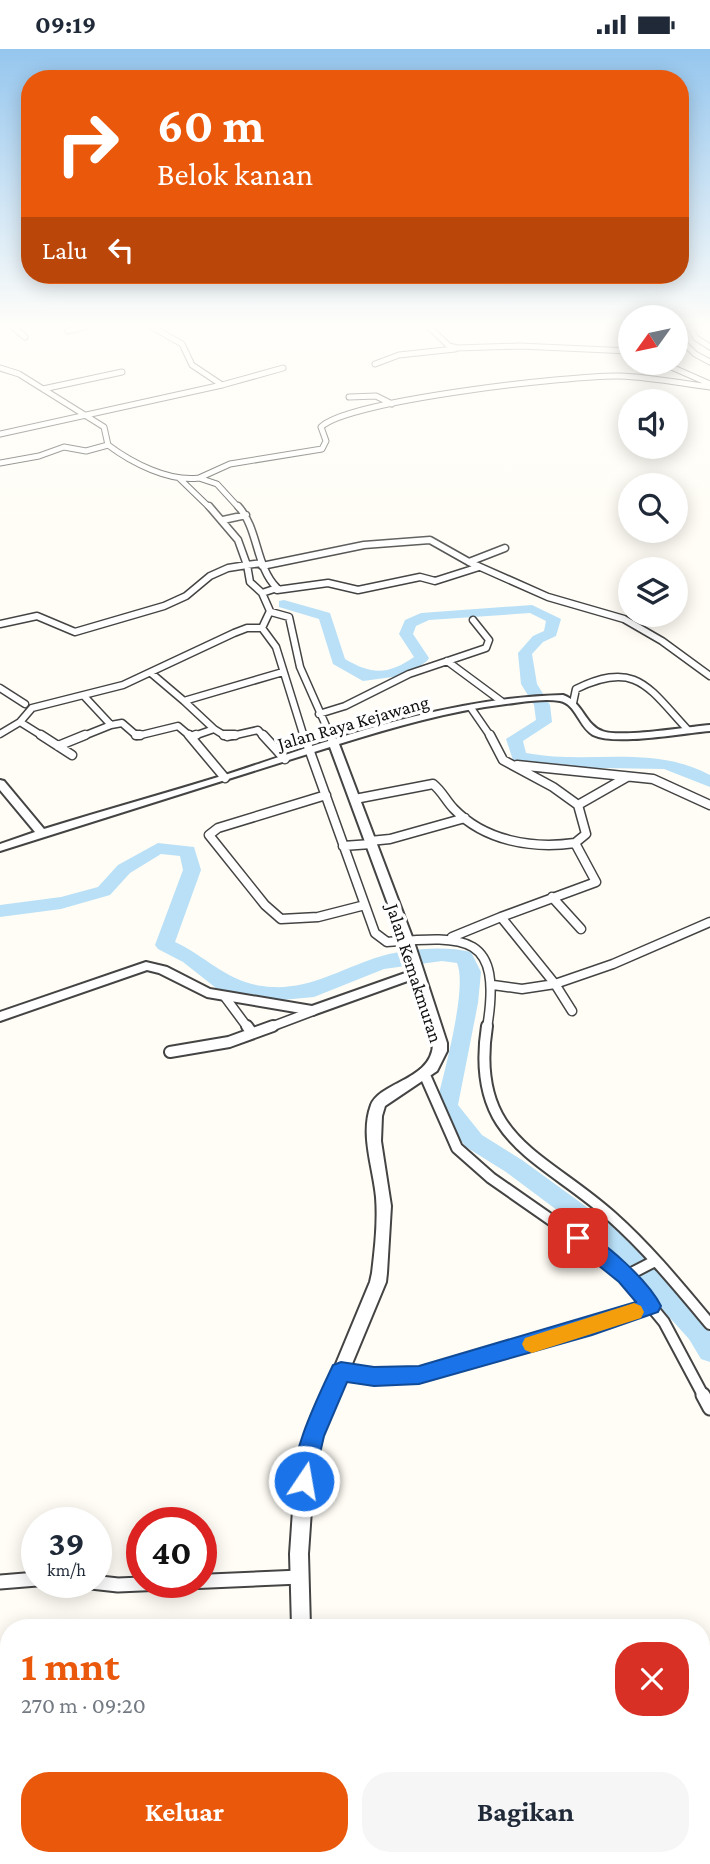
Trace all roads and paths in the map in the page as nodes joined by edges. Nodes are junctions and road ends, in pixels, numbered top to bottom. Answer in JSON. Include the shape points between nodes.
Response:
{"nodes":[{"id":1,"x":78,"y":412,"type":"edge"},
{"id":2,"x":98,"y":412,"type":"edge"},
{"id":3,"x":361,"y":412,"type":"edge"},
{"id":4,"x":83,"y":415,"type":"junction"},
{"id":5,"x":0,"y":434,"type":"edge"},
{"id":6,"x":108,"y":445,"type":"junction"},
{"id":7,"x":0,"y":463,"type":"edge"},
{"id":8,"x":179,"y":478,"type":"junction"},
{"id":9,"x":202,"y":479,"type":"junction"},
{"id":10,"x":244,"y":516,"type":"junction"},
{"id":11,"x":226,"y":519,"type":"junction"},
{"id":12,"x":505,"y":548,"type":"dead end"},
{"id":13,"x":471,"y":562,"type":"junction"},
{"id":14,"x":255,"y":564,"type":"junction"},
{"id":15,"x":479,"y":567,"type":"junction"},
{"id":16,"x":278,"y":590,"type":"junction"},
{"id":17,"x":262,"y":593,"type":"junction"},
{"id":18,"x":271,"y":612,"type":"junction"},
{"id":19,"x":473,"y":619,"type":"dead end"},
{"id":20,"x":0,"y":624,"type":"edge"},
{"id":21,"x":262,"y":628,"type":"junction"},
{"id":22,"x":447,"y":661,"type":"junction"},
{"id":23,"x":283,"y":672,"type":"junction"},
{"id":24,"x":151,"y":673,"type":"junction"},
{"id":25,"x":710,"y":675,"type":"edge"},
{"id":26,"x":0,"y":688,"type":"edge"},
{"id":27,"x":16,"y":696,"type":"joint"},
{"id":28,"x":84,"y":697,"type":"junction"},
{"id":29,"x":184,"y":701,"type":"junction"},
{"id":30,"x":501,"y":701,"type":"junction"},
{"id":31,"x":573,"y":703,"type":"junction"},
{"id":32,"x":25,"y":704,"type":"dead end"},
{"id":33,"x":471,"y":708,"type":"junction"},
{"id":34,"x":319,"y":714,"type":"junction"},
{"id":35,"x":20,"y":722,"type":"junction"},
{"id":36,"x":111,"y":726,"type":"junction"},
{"id":37,"x":710,"y":728,"type":"edge"},
{"id":38,"x":214,"y":729,"type":"junction"},
{"id":39,"x":687,"y":729,"type":"junction"},
{"id":40,"x":0,"y":734,"type":"edge"},
{"id":41,"x":191,"y":737,"type":"junction"},
{"id":42,"x":333,"y":744,"type":"junction"},
{"id":43,"x":58,"y":746,"type":"junction"},
{"id":44,"x":310,"y":751,"type":"junction"},
{"id":45,"x":72,"y":755,"type":"dead end"},
{"id":46,"x":285,"y":759,"type":"junction"},
{"id":47,"x":515,"y":765,"type":"junction"},
{"id":48,"x":627,"y":777,"type":"junction"},
{"id":49,"x":225,"y":778,"type":"junction"},
{"id":50,"x":0,"y":783,"type":"edge"},
{"id":51,"x":326,"y":795,"type":"junction"},
{"id":52,"x":355,"y":799,"type":"junction"},
{"id":53,"x":578,"y":805,"type":"junction"},
{"id":54,"x":710,"y":805,"type":"edge"},
{"id":55,"x":464,"y":818,"type":"junction"},
{"id":56,"x":42,"y":834,"type":"junction"},
{"id":57,"x":370,"y":843,"type":"junction"},
{"id":58,"x":575,"y":843,"type":"junction"},
{"id":59,"x":346,"y":846,"type":"junction"},
{"id":60,"x":0,"y":848,"type":"edge"},
{"id":61,"x":552,"y":897,"type":"junction"},
{"id":62,"x":365,"y":905,"type":"junction"},
{"id":63,"x":500,"y":917,"type":"junction"},
{"id":64,"x":710,"y":922,"type":"edge"},
{"id":65,"x":582,"y":929,"type":"dead end"},
{"id":66,"x":450,"y":937,"type":"junction"},
{"id":67,"x":413,"y":958,"type":"junction"},
{"id":68,"x":555,"y":983,"type":"junction"},
{"id":69,"x":493,"y":985,"type":"junction"},
{"id":70,"x":225,"y":997,"type":"junction"},
{"id":71,"x":313,"y":1011,"type":"junction"},
{"id":72,"x":572,"y":1011,"type":"dead end"},
{"id":73,"x":0,"y":1017,"type":"edge"},
{"id":74,"x":252,"y":1033,"type":"junction"},
{"id":75,"x":170,"y":1052,"type":"dead end"},
{"id":76,"x":424,"y":1073,"type":"junction"},
{"id":77,"x":652,"y":1263,"type":"junction"},
{"id":78,"x":630,"y":1274,"type":"junction"},
{"id":79,"x":650,"y":1306,"type":"junction"},
{"id":80,"x":710,"y":1324,"type":"edge"},
{"id":81,"x":341,"y":1371,"type":"junction"},
{"id":82,"x":710,"y":1408,"type":"edge"},
{"id":83,"x":300,"y":1577,"type":"junction"},
{"id":84,"x":21,"y":1580,"type":"edge"},
{"id":85,"x":0,"y":1582,"type":"edge"},
{"id":86,"x":112,"y":1584,"type":"edge"},
{"id":87,"x":301,"y":1619,"type":"edge"}],
"edges":[{"from":1,"to":4,"type":"street"},
{"from":2,"to":4,"type":"street"},
{"from":3,"to":9,"type":"street","via":[[328,420],[321,428],[325,446],[317,451],[230,464]]},
{"from":4,"to":5,"type":"street"},
{"from":4,"to":6,"type":"street","via":[[104,427]]},
{"from":6,"to":7,"type":"street","via":[[86,451],[64,447]]},
{"from":6,"to":8,"type":"street"},
{"from":8,"to":9,"type":"street"},
{"from":8,"to":11,"type":"street"},
{"from":9,"to":10,"type":"street","via":[[214,482]]},
{"from":10,"to":11,"type":"street"},
{"from":10,"to":14,"type":"street"},
{"from":11,"to":14,"type":"street"},
{"from":12,"to":13,"type":"street"},
{"from":13,"to":14,"type":"street","via":[[425,539]]},
{"from":13,"to":15,"type":"street"},
{"from":14,"to":16,"type":"street"},
{"from":14,"to":17,"type":"street","via":[[250,582]]},
{"from":14,"to":20,"type":"street","via":[[210,576],[186,596],[164,606],[75,632],[37,616]]},
{"from":15,"to":16,"type":"street","via":[[435,580],[420,577],[358,590],[331,583]]},
{"from":15,"to":25,"type":"street","via":[[548,597],[624,619]]},
{"from":16,"to":17,"type":"street"},
{"from":17,"to":18,"type":"street"},
{"from":18,"to":21,"type":"street"},
{"from":18,"to":34,"type":"street","via":[[289,617],[290,635]]},
{"from":19,"to":22,"type":"street","via":[[489,646]]},
{"from":21,"to":23,"type":"street","via":[[268,632]]},
{"from":21,"to":24,"type":"street","via":[[242,629]]},
{"from":22,"to":30,"type":"street"},
{"from":22,"to":34,"type":"street"},
{"from":23,"to":29,"type":"street"},
{"from":23,"to":44,"type":"street"},
{"from":24,"to":28,"type":"street"},
{"from":24,"to":29,"type":"street"},
{"from":26,"to":27,"type":"street"},
{"from":27,"to":32,"type":"street"},
{"from":28,"to":35,"type":"street","via":[[32,708]]},
{"from":28,"to":36,"type":"street"},
{"from":29,"to":38,"type":"street"},
{"from":30,"to":31,"type":"street","name":"Jalan Raya Kejawang","via":[[554,698]]},
{"from":30,"to":33,"type":"street","name":"Jalan Raya Kejawang"},
{"from":31,"to":39,"type":"street","via":[[590,728],[601,735]]},
{"from":31,"to":39,"type":"street","via":[[576,689],[583,685],[628,675],[643,681]]},
{"from":33,"to":42,"type":"street","name":"Jalan Raya Kejawang"},
{"from":33,"to":47,"type":"street","via":[[487,728],[498,754]]},
{"from":34,"to":42,"type":"street"},
{"from":35,"to":40,"type":"street"},
{"from":35,"to":43,"type":"street"},
{"from":36,"to":41,"type":"street","via":[[122,723],[139,736],[180,726]]},
{"from":36,"to":43,"type":"street"},
{"from":37,"to":39,"type":"street"},
{"from":38,"to":41,"type":"street"},
{"from":38,"to":46,"type":"street","via":[[227,737],[258,730]]},
{"from":41,"to":49,"type":"street"},
{"from":42,"to":44,"type":"street","name":"Jalan Raya Kejawang"},
{"from":42,"to":52,"type":"street","name":"Jalan Kemakmuran"},
{"from":43,"to":45,"type":"street"},
{"from":44,"to":46,"type":"street","name":"Jalan Raya Kejawang"},
{"from":44,"to":51,"type":"street"},
{"from":46,"to":49,"type":"street","name":"Jalan Raya Kejawang"},
{"from":47,"to":48,"type":"street"},
{"from":47,"to":53,"type":"street"},
{"from":48,"to":53,"type":"street"},
{"from":48,"to":54,"type":"street","via":[[669,784]]},
{"from":49,"to":56,"type":"street","name":"Jalan Raya Kejawang"},
{"from":50,"to":56,"type":"street"},
{"from":51,"to":59,"type":"street"},
{"from":51,"to":62,"type":"street","via":[[218,828],[209,835],[281,919],[318,917]]},
{"from":52,"to":55,"type":"street","via":[[433,785]]},
{"from":52,"to":57,"type":"street","name":"Jalan Kemakmuran"},
{"from":53,"to":58,"type":"street","via":[[586,834]]},
{"from":55,"to":57,"type":"street"},
{"from":55,"to":58,"type":"street","via":[[507,839],[545,846]]},
{"from":56,"to":60,"type":"street","name":"Jalan Raya Kejawang"},
{"from":57,"to":59,"type":"street"},
{"from":57,"to":67,"type":"street","name":"Jalan Kemakmuran"},
{"from":58,"to":61,"type":"street","via":[[596,882]]},
{"from":59,"to":62,"type":"street"},
{"from":61,"to":63,"type":"street"},
{"from":61,"to":65,"type":"street"},
{"from":62,"to":67,"type":"street","via":[[382,941]]},
{"from":63,"to":66,"type":"street"},
{"from":63,"to":68,"type":"street"},
{"from":64,"to":68,"type":"street","via":[[613,964]]},
{"from":66,"to":67,"type":"street"},
{"from":66,"to":69,"type":"street","via":[[483,956]]},
{"from":67,"to":71,"type":"street"},
{"from":67,"to":76,"type":"street","name":"Jalan Kemakmuran","via":[[440,1043],[437,1060]]},
{"from":68,"to":69,"type":"street","via":[[522,989]]},
{"from":68,"to":72,"type":"street"},
{"from":69,"to":77,"type":"street","via":[[484,1055],[498,1117],[540,1166],[598,1204]]},
{"from":70,"to":71,"type":"street"},
{"from":70,"to":73,"type":"street","via":[[146,966]]},
{"from":70,"to":74,"type":"street"},
{"from":71,"to":74,"type":"street"},
{"from":74,"to":75,"type":"street","via":[[229,1042]]},
{"from":76,"to":78,"type":"street","via":[[450,1137],[463,1155]]},
{"from":76,"to":81,"type":"street","name":"Jalan Kemakmuran","via":[[379,1103],[376,1111],[374,1140],[384,1204],[381,1265]]},
{"from":77,"to":78,"type":"street"},
{"from":77,"to":80,"type":"street"},
{"from":78,"to":79,"type":"street"},
{"from":79,"to":81,"type":"street","via":[[419,1375],[384,1377]]},
{"from":79,"to":82,"type":"street","via":[[664,1322]]},
{"from":81,"to":83,"type":"street","name":"Jalan Kemakmuran","via":[[314,1436],[304,1481]]},
{"from":83,"to":86,"type":"street"},
{"from":83,"to":87,"type":"street","name":"Jalan Kemakmuran"},
{"from":84,"to":85,"type":"street"}]}
